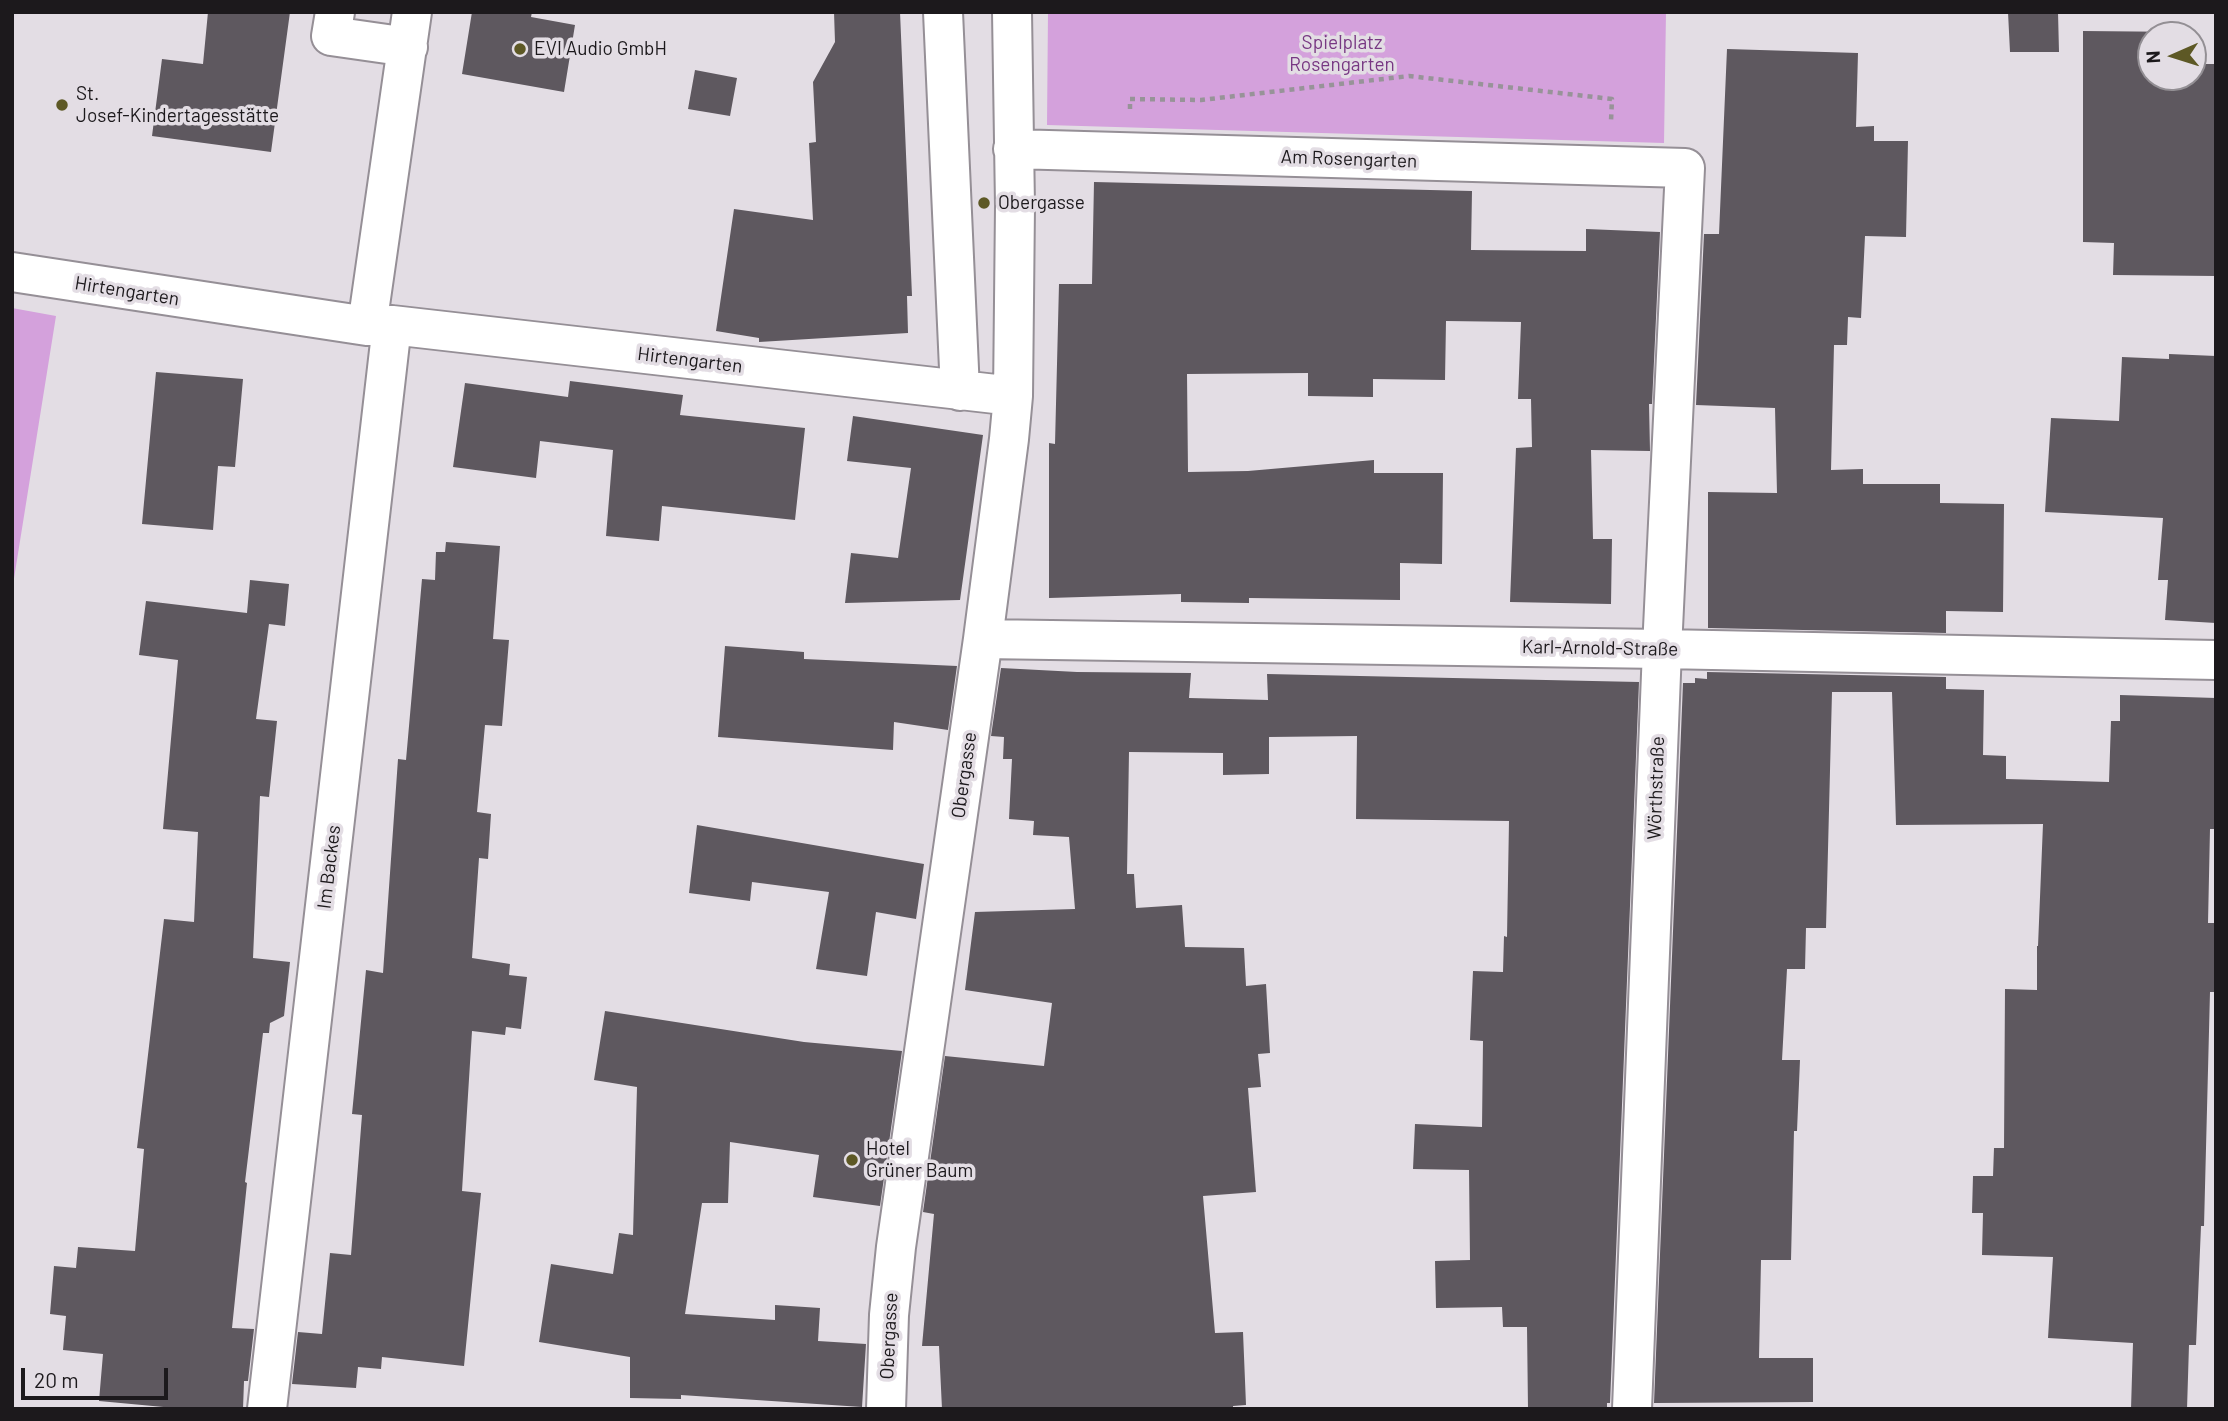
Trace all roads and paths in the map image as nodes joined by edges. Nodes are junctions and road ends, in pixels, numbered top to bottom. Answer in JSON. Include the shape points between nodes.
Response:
{"nodes":[{"id":1,"x":335,"y":12,"type":"edge"},
{"id":2,"x":943,"y":12,"type":"edge"},
{"id":3,"x":1012,"y":12,"type":"edge"},
{"id":4,"x":410,"y":29,"type":"edge"},
{"id":5,"x":1612,"y":99,"type":"dead end"},
{"id":6,"x":1201,"y":100,"type":"dead end"},
{"id":7,"x":1013,"y":149,"type":"junction"},
{"id":8,"x":1685,"y":168,"type":"joint"},
{"id":9,"x":12,"y":272,"type":"edge"},
{"id":10,"x":379,"y":326,"type":"junction"},
{"id":11,"x":960,"y":391,"type":"junction"},
{"id":12,"x":1013,"y":396,"type":"junction"},
{"id":13,"x":983,"y":639,"type":"junction"},
{"id":14,"x":1662,"y":649,"type":"junction"},
{"id":15,"x":2216,"y":660,"type":"edge"},
{"id":16,"x":267,"y":1409,"type":"edge"},
{"id":17,"x":886,"y":1409,"type":"edge"},
{"id":18,"x":1632,"y":1409,"type":"edge"}],
"edges":[{"from":1,"to":4,"type":"street","via":[[331,36]]},
{"from":2,"to":11,"type":"street"},
{"from":3,"to":7,"type":"street","name":"Obergasse"},
{"from":4,"to":10,"type":"street"},
{"from":5,"to":6,"type":"path","via":[[1409,76]]},
{"from":7,"to":8,"type":"street","name":"Am Rosengarten"},
{"from":7,"to":12,"type":"street","name":"Obergasse"},
{"from":8,"to":14,"type":"street","name":"Wörthstraße"},
{"from":9,"to":10,"type":"street","name":"Hirtengarten"},
{"from":10,"to":11,"type":"street","name":"Hirtengarten"},
{"from":10,"to":16,"type":"street","name":"Im Backes"},
{"from":11,"to":12,"type":"street","name":"Hirtengarten"},
{"from":12,"to":13,"type":"street","name":"Obergasse"},
{"from":13,"to":14,"type":"street","name":"Karl-Arnold-Straße"},
{"from":13,"to":17,"type":"street","name":"Obergasse","via":[[896,1247]]},
{"from":14,"to":15,"type":"street","name":"Karl-Arnold-Straße"},
{"from":14,"to":18,"type":"street","name":"Wörthstraße"}]}
